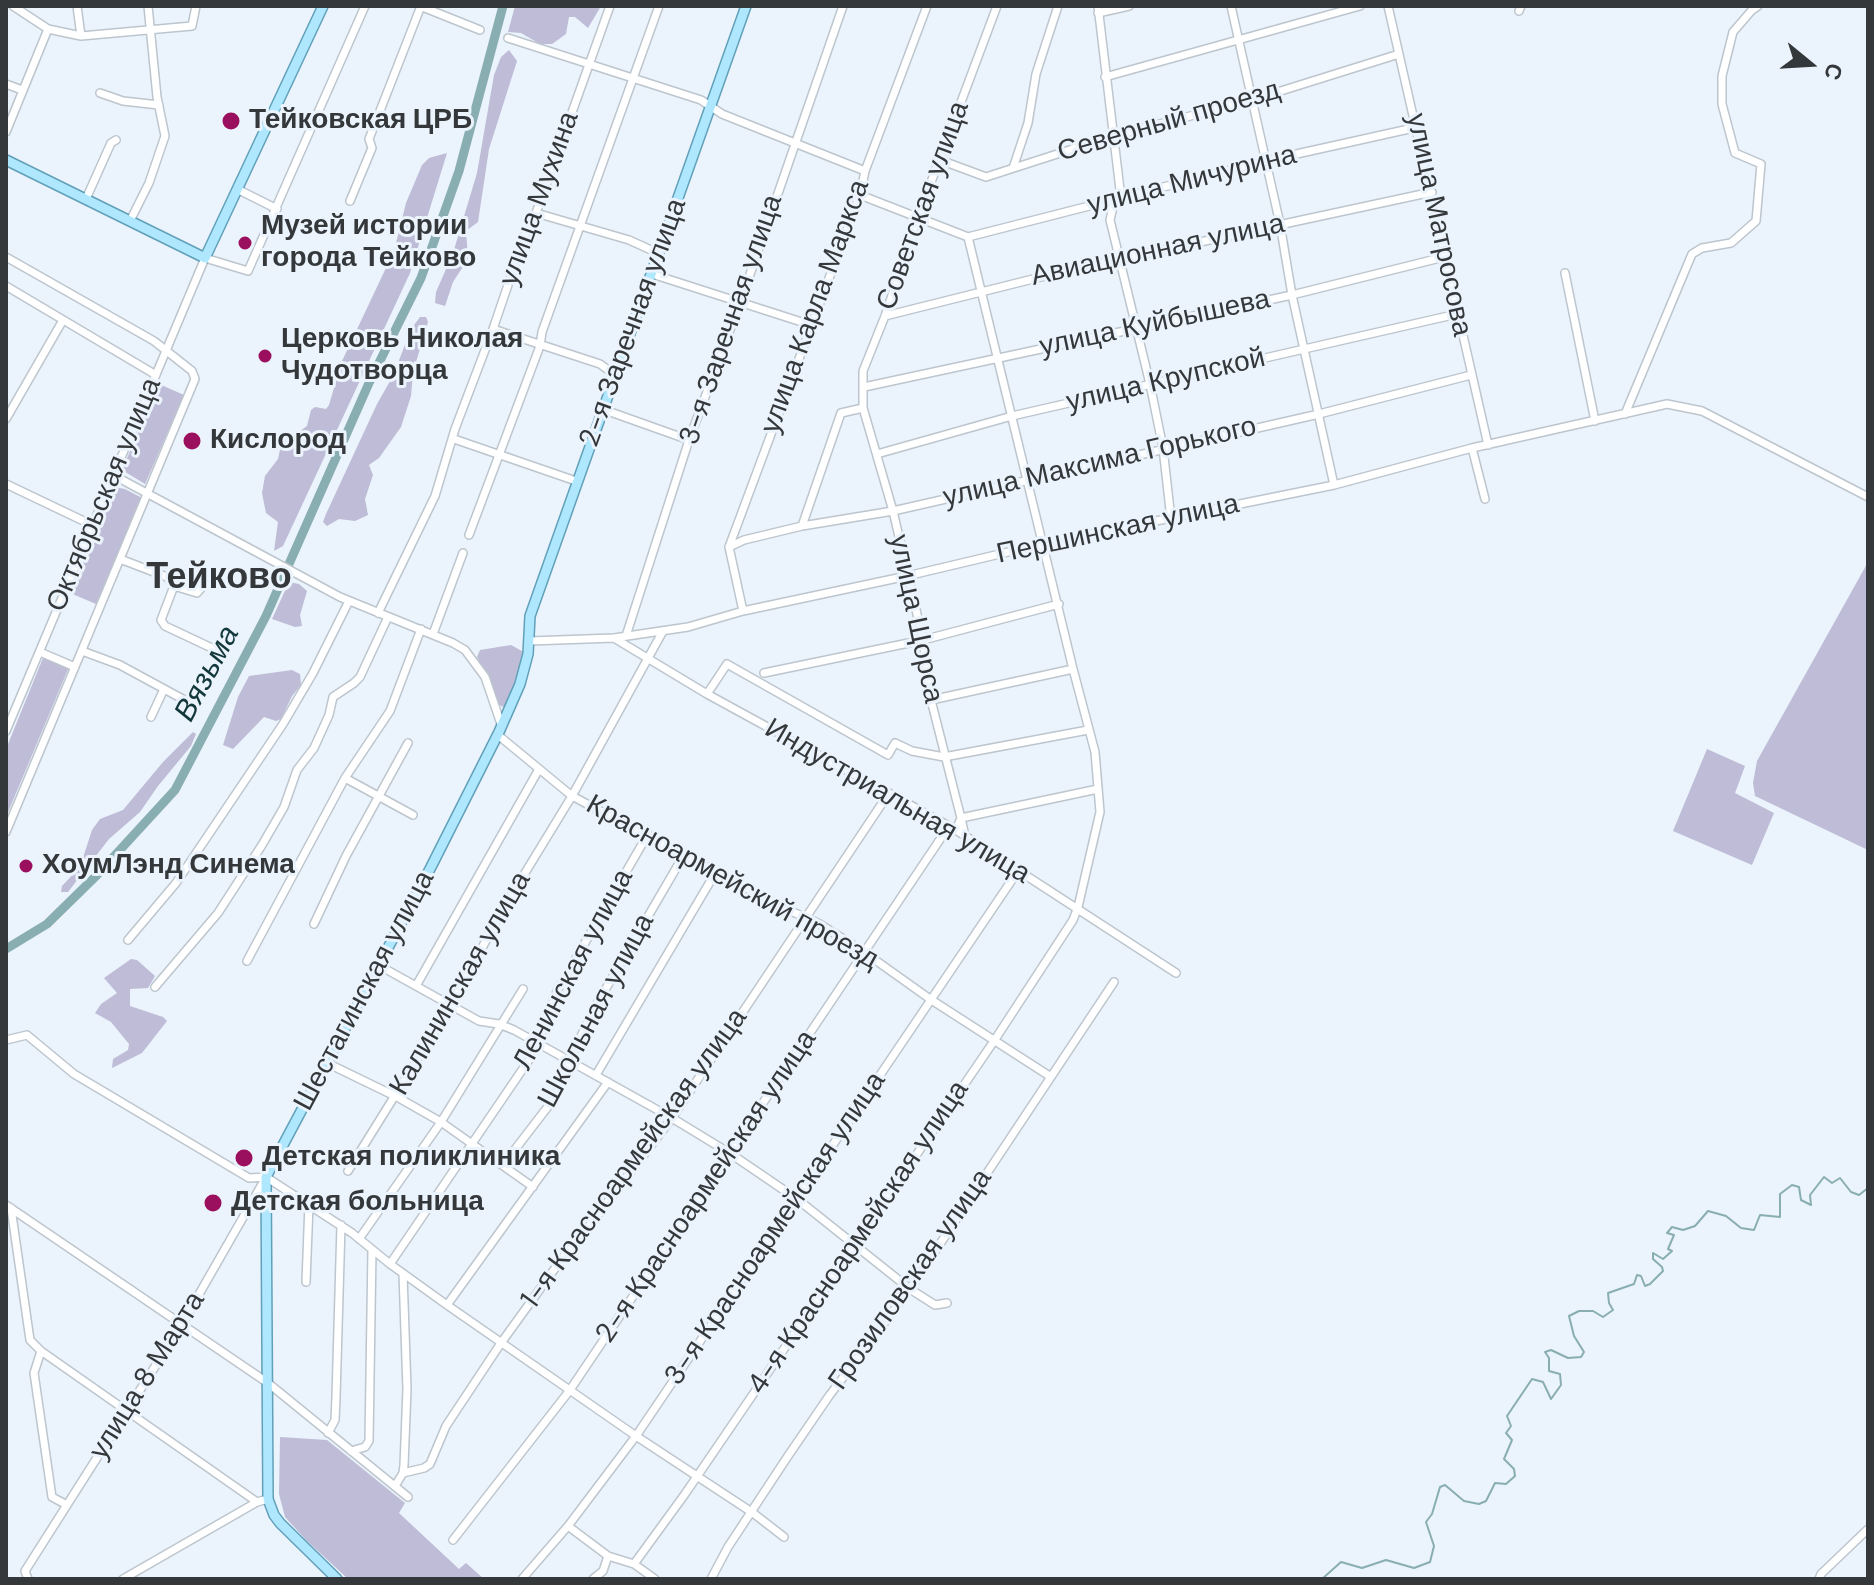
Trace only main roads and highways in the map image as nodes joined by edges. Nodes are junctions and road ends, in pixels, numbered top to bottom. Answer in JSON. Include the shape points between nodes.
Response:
{"nodes":[{"id":1,"x":323,"y":6,"type":"edge"},
{"id":2,"x":746,"y":6,"type":"edge"},
{"id":3,"x":6,"y":160,"type":"edge"},
{"id":4,"x":530,"y":641,"type":"joint"},
{"id":5,"x":337,"y":1579,"type":"edge"}],
"edges":[{"from":1,"to":3,"type":"main road","via":[[205,258]]},
{"from":2,"to":4,"type":"main road","name":"2-я Заречная улица","via":[[530,616]]},
{"from":4,"to":5,"type":"main road","name":"Шестагинская улица","via":[[500,731],[266,1177],[268,1499],[280,1523]]}]}
